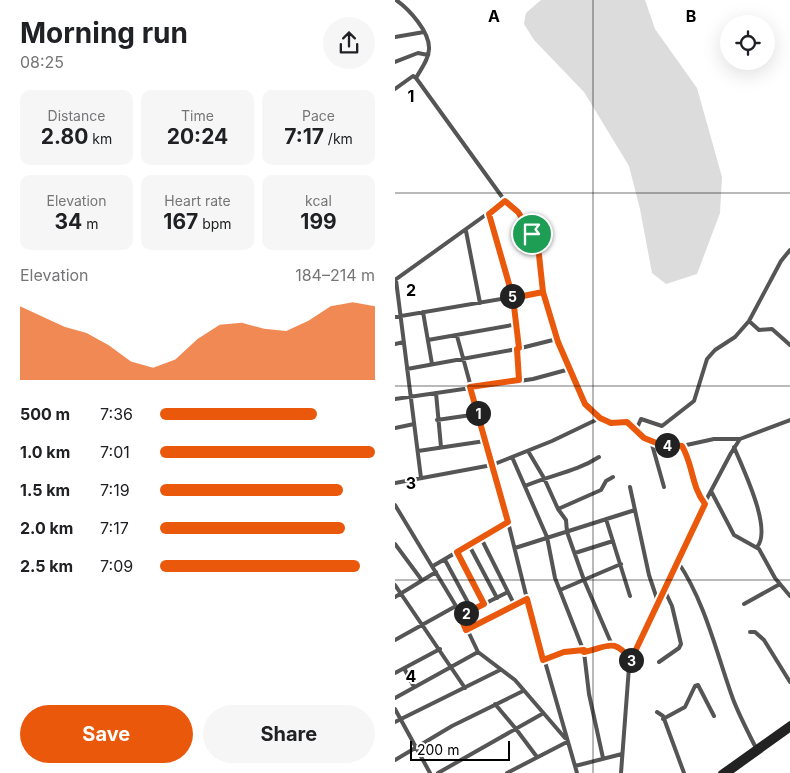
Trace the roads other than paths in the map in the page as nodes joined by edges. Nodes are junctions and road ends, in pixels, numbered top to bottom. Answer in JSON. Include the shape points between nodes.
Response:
{"nodes":[{"id":1,"x":396,"y":0,"type":"edge"},
{"id":2,"x":424,"y":32,"type":"junction"},
{"id":3,"x":395,"y":37,"type":"edge"},
{"id":4,"x":428,"y":55,"type":"junction"},
{"id":5,"x":395,"y":62,"type":"edge"},
{"id":6,"x":416,"y":78,"type":"junction"},
{"id":7,"x":395,"y":89,"type":"edge"},
{"id":8,"x":505,"y":201,"type":"junction"},
{"id":9,"x":489,"y":214,"type":"junction"},
{"id":10,"x":466,"y":231,"type":"junction"},
{"id":11,"x":790,"y":250,"type":"edge"},
{"id":12,"x":395,"y":280,"type":"edge"},
{"id":13,"x":543,"y":292,"type":"junction"},
{"id":14,"x":513,"y":298,"type":"junction"},
{"id":15,"x":480,"y":303,"type":"junction"},
{"id":16,"x":423,"y":312,"type":"junction"},
{"id":17,"x":401,"y":316,"type":"junction"},
{"id":18,"x":395,"y":317,"type":"edge"},
{"id":19,"x":749,"y":321,"type":"junction"},
{"id":20,"x":518,"y":324,"type":"junction"},
{"id":21,"x":457,"y":336,"type":"junction"},
{"id":22,"x":557,"y":339,"type":"junction"},
{"id":23,"x":427,"y":340,"type":"junction"},
{"id":24,"x":404,"y":342,"type":"junction"},
{"id":25,"x":395,"y":344,"type":"edge"},
{"id":26,"x":790,"y":345,"type":"edge"},
{"id":27,"x":518,"y":349,"type":"junction"},
{"id":28,"x":462,"y":359,"type":"junction"},
{"id":29,"x":432,"y":364,"type":"junction"},
{"id":30,"x":407,"y":369,"type":"junction"},
{"id":31,"x":570,"y":370,"type":"junction"},
{"id":32,"x":519,"y":380,"type":"junction"},
{"id":33,"x":470,"y":387,"type":"junction"},
{"id":34,"x":436,"y":393,"type":"junction"},
{"id":35,"x":411,"y":397,"type":"junction"},
{"id":36,"x":395,"y":399,"type":"edge"},
{"id":37,"x":478,"y":414,"type":"junction"},
{"id":38,"x":600,"y":418,"type":"junction"},
{"id":39,"x":437,"y":420,"type":"junction"},
{"id":40,"x":790,"y":420,"type":"edge"},
{"id":41,"x":414,"y":424,"type":"junction"},
{"id":42,"x":395,"y":428,"type":"edge"},
{"id":43,"x":635,"y":431,"type":"junction"},
{"id":44,"x":741,"y":439,"type":"junction"},
{"id":45,"x":485,"y":441,"type":"junction"},
{"id":46,"x":651,"y":441,"type":"junction"},
{"id":47,"x":682,"y":446,"type":"junction"},
{"id":48,"x":441,"y":447,"type":"junction"},
{"id":49,"x":734,"y":447,"type":"junction"},
{"id":50,"x":418,"y":451,"type":"junction"},
{"id":51,"x":528,"y":451,"type":"junction"},
{"id":52,"x":599,"y":457,"type":"dead end"},
{"id":53,"x":512,"y":458,"type":"junction"},
{"id":54,"x":492,"y":465,"type":"junction"},
{"id":55,"x":395,"y":477,"type":"edge"},
{"id":56,"x":613,"y":477,"type":"dead end"},
{"id":57,"x":421,"y":478,"type":"junction"},
{"id":58,"x":544,"y":478,"type":"junction"},
{"id":59,"x":395,"y":483,"type":"edge"},
{"id":60,"x":525,"y":486,"type":"junction"},
{"id":61,"x":630,"y":487,"type":"dead end"},
{"id":62,"x":664,"y":487,"type":"dead end"},
{"id":63,"x":711,"y":491,"type":"junction"},
{"id":64,"x":705,"y":504,"type":"junction"},
{"id":65,"x":395,"y":505,"type":"edge"},
{"id":66,"x":558,"y":510,"type":"junction"},
{"id":67,"x":635,"y":510,"type":"junction"},
{"id":68,"x":400,"y":514,"type":"junction"},
{"id":69,"x":395,"y":517,"type":"edge"},
{"id":70,"x":606,"y":519,"type":"junction"},
{"id":71,"x":508,"y":522,"type":"junction"},
{"id":72,"x":567,"y":532,"type":"junction"},
{"id":73,"x":481,"y":538,"type":"junction"},
{"id":74,"x":547,"y":538,"type":"junction"},
{"id":75,"x":613,"y":541,"type":"junction"},
{"id":76,"x":395,"y":544,"type":"edge"},
{"id":77,"x":469,"y":545,"type":"junction"},
{"id":78,"x":757,"y":547,"type":"junction"},
{"id":79,"x":515,"y":548,"type":"junction"},
{"id":80,"x":457,"y":552,"type":"junction"},
{"id":81,"x":575,"y":553,"type":"junction"},
{"id":82,"x":445,"y":560,"type":"junction"},
{"id":83,"x":678,"y":562,"type":"junction"},
{"id":84,"x":621,"y":564,"type":"junction"},
{"id":85,"x":433,"y":566,"type":"junction"},
{"id":86,"x":436,"y":572,"type":"junction"},
{"id":87,"x":421,"y":579,"type":"junction"},
{"id":88,"x":584,"y":580,"type":"junction"},
{"id":89,"x":780,"y":584,"type":"junction"},
{"id":90,"x":395,"y":585,"type":"edge"},
{"id":91,"x":664,"y":589,"type":"junction"},
{"id":92,"x":560,"y":590,"type":"junction"},
{"id":93,"x":508,"y":592,"type":"junction"},
{"id":94,"x":400,"y":594,"type":"junction"},
{"id":95,"x":630,"y":596,"type":"dead end"},
{"id":96,"x":790,"y":596,"type":"edge"},
{"id":97,"x":395,"y":597,"type":"edge"},
{"id":98,"x":497,"y":598,"type":"junction"},
{"id":99,"x":527,"y":599,"type":"junction"},
{"id":100,"x":658,"y":602,"type":"junction"},
{"id":101,"x":484,"y":604,"type":"junction"},
{"id":102,"x":745,"y":604,"type":"dead end"},
{"id":103,"x":456,"y":606,"type":"junction"},
{"id":104,"x":515,"y":606,"type":"junction"},
{"id":105,"x":472,"y":610,"type":"junction"},
{"id":106,"x":460,"y":616,"type":"junction"},
{"id":107,"x":423,"y":625,"type":"junction"},
{"id":108,"x":466,"y":630,"type":"junction"},
{"id":109,"x":750,"y":632,"type":"dead end"},
{"id":110,"x":395,"y":640,"type":"edge"},
{"id":111,"x":612,"y":645,"type":"junction"},
{"id":112,"x":440,"y":649,"type":"junction"},
{"id":113,"x":584,"y":651,"type":"junction"},
{"id":114,"x":478,"y":652,"type":"junction"},
{"id":115,"x":543,"y":660,"type":"junction"},
{"id":116,"x":631,"y":660,"type":"junction"},
{"id":117,"x":659,"y":662,"type":"dead end"},
{"id":118,"x":452,"y":667,"type":"junction"},
{"id":119,"x":403,"y":668,"type":"junction"},
{"id":120,"x":500,"y":670,"type":"junction"},
{"id":121,"x":395,"y":673,"type":"edge"},
{"id":122,"x":790,"y":682,"type":"edge"},
{"id":123,"x":414,"y":687,"type":"junction"},
{"id":124,"x":465,"y":688,"type":"junction"},
{"id":125,"x":523,"y":691,"type":"junction"},
{"id":126,"x":395,"y":698,"type":"edge"},
{"id":127,"x":495,"y":704,"type":"junction"},
{"id":128,"x":395,"y":709,"type":"edge"},
{"id":129,"x":657,"y":712,"type":"dead end"},
{"id":130,"x":542,"y":714,"type":"junction"},
{"id":131,"x":714,"y":716,"type":"dead end"},
{"id":132,"x":401,"y":719,"type":"junction"},
{"id":133,"x":663,"y":719,"type":"junction"},
{"id":134,"x":395,"y":722,"type":"edge"},
{"id":135,"x":790,"y":724,"type":"edge"},
{"id":136,"x":516,"y":729,"type":"junction"},
{"id":137,"x":790,"y":730,"type":"edge"},
{"id":138,"x":566,"y":740,"type":"junction"},
{"id":139,"x":416,"y":746,"type":"junction"},
{"id":140,"x":756,"y":748,"type":"junction"},
{"id":141,"x":622,"y":754,"type":"junction"},
{"id":142,"x":537,"y":758,"type":"junction"},
{"id":143,"x":603,"y":758,"type":"junction"},
{"id":144,"x":395,"y":760,"type":"edge"},
{"id":145,"x":575,"y":766,"type":"junction"},
{"id":146,"x":431,"y":773,"type":"edge"},
{"id":147,"x":438,"y":773,"type":"edge"},
{"id":148,"x":507,"y":773,"type":"edge"},
{"id":149,"x":577,"y":773,"type":"edge"},
{"id":150,"x":621,"y":773,"type":"edge"},
{"id":151,"x":684,"y":773,"type":"edge"},
{"id":152,"x":721,"y":773,"type":"edge"},
{"id":153,"x":729,"y":773,"type":"edge"}],
"edges":[{"from":1,"to":2,"type":"street"},
{"from":2,"to":3,"type":"street"},
{"from":2,"to":4,"type":"street","via":[[429,42]]},
{"from":4,"to":5,"type":"street","via":[[418,54]]},
{"from":4,"to":6,"type":"street"},
{"from":6,"to":7,"type":"street","via":[[413,76]]},
{"from":6,"to":8,"type":"street"},
{"from":8,"to":9,"type":"street"},
{"from":8,"to":13,"type":"street","via":[[518,212],[532,234],[539,255]]},
{"from":9,"to":10,"type":"street"},
{"from":9,"to":14,"type":"street"},
{"from":10,"to":12,"type":"street"},
{"from":10,"to":15,"type":"street"},
{"from":11,"to":19,"type":"street"},
{"from":12,"to":17,"type":"street"},
{"from":13,"to":14,"type":"street"},
{"from":13,"to":22,"type":"street"},
{"from":14,"to":15,"type":"street"},
{"from":14,"to":20,"type":"street"},
{"from":15,"to":16,"type":"street"},
{"from":16,"to":17,"type":"street"},
{"from":16,"to":23,"type":"street"},
{"from":17,"to":18,"type":"street"},
{"from":17,"to":24,"type":"street"},
{"from":19,"to":26,"type":"street","via":[[759,330],[772,329]]},
{"from":19,"to":43,"type":"street","via":[[708,357],[692,404],[662,426],[641,419]]},
{"from":20,"to":21,"type":"street"},
{"from":20,"to":27,"type":"street"},
{"from":21,"to":23,"type":"street"},
{"from":21,"to":28,"type":"street"},
{"from":22,"to":27,"type":"street"},
{"from":22,"to":31,"type":"street"},
{"from":23,"to":29,"type":"street"},
{"from":24,"to":25,"type":"street"},
{"from":24,"to":30,"type":"street"},
{"from":27,"to":28,"type":"street"},
{"from":27,"to":32,"type":"street"},
{"from":28,"to":29,"type":"street"},
{"from":28,"to":33,"type":"street"},
{"from":29,"to":30,"type":"street"},
{"from":30,"to":35,"type":"street"},
{"from":31,"to":32,"type":"street"},
{"from":31,"to":38,"type":"street","via":[[585,404]]},
{"from":32,"to":33,"type":"street"},
{"from":33,"to":34,"type":"street"},
{"from":33,"to":37,"type":"street"},
{"from":34,"to":35,"type":"street"},
{"from":34,"to":39,"type":"street"},
{"from":35,"to":36,"type":"street"},
{"from":35,"to":41,"type":"street"},
{"from":37,"to":39,"type":"street"},
{"from":37,"to":45,"type":"street"},
{"from":38,"to":43,"type":"street","via":[[611,423],[627,422]]},
{"from":38,"to":51,"type":"street"},
{"from":39,"to":48,"type":"street"},
{"from":40,"to":44,"type":"street"},
{"from":41,"to":42,"type":"street"},
{"from":41,"to":50,"type":"street"},
{"from":43,"to":46,"type":"street"},
{"from":44,"to":47,"type":"street","via":[[714,439]]},
{"from":44,"to":49,"type":"street"},
{"from":45,"to":48,"type":"street"},
{"from":45,"to":54,"type":"street"},
{"from":46,"to":47,"type":"street"},
{"from":46,"to":62,"type":"street"},
{"from":47,"to":64,"type":"street","via":[[695,488]]},
{"from":48,"to":50,"type":"street"},
{"from":49,"to":63,"type":"street"},
{"from":49,"to":78,"type":"street","via":[[755,497],[762,535]]},
{"from":50,"to":57,"type":"street"},
{"from":51,"to":53,"type":"street"},
{"from":51,"to":58,"type":"street"},
{"from":52,"to":58,"type":"street","via":[[573,471]]},
{"from":53,"to":54,"type":"street"},
{"from":53,"to":60,"type":"street"},
{"from":54,"to":57,"type":"street"},
{"from":54,"to":71,"type":"street"},
{"from":55,"to":59,"type":"street"},
{"from":56,"to":66,"type":"street","via":[[601,490]]},
{"from":57,"to":59,"type":"street"},
{"from":58,"to":60,"type":"street"},
{"from":58,"to":66,"type":"street"},
{"from":60,"to":74,"type":"street"},
{"from":61,"to":67,"type":"street"},
{"from":63,"to":64,"type":"street"},
{"from":63,"to":78,"type":"street","via":[[734,535]]},
{"from":64,"to":83,"type":"street"},
{"from":65,"to":68,"type":"street"},
{"from":66,"to":72,"type":"street","via":[[566,520]]},
{"from":67,"to":70,"type":"street"},
{"from":67,"to":100,"type":"street"},
{"from":68,"to":69,"type":"street"},
{"from":68,"to":85,"type":"street"},
{"from":70,"to":72,"type":"street"},
{"from":70,"to":75,"type":"street"},
{"from":71,"to":73,"type":"street"},
{"from":71,"to":79,"type":"street"},
{"from":72,"to":74,"type":"street"},
{"from":72,"to":81,"type":"street"},
{"from":73,"to":77,"type":"street"},
{"from":73,"to":93,"type":"street"},
{"from":74,"to":79,"type":"street"},
{"from":74,"to":92,"type":"street"},
{"from":75,"to":81,"type":"street"},
{"from":75,"to":84,"type":"street"},
{"from":76,"to":87,"type":"street"},
{"from":77,"to":80,"type":"street"},
{"from":77,"to":98,"type":"street"},
{"from":78,"to":89,"type":"street"},
{"from":79,"to":99,"type":"street"},
{"from":80,"to":82,"type":"street"},
{"from":80,"to":101,"type":"street"},
{"from":81,"to":88,"type":"street"},
{"from":82,"to":85,"type":"street"},
{"from":82,"to":105,"type":"street"},
{"from":83,"to":91,"type":"street"},
{"from":83,"to":140,"type":"street","via":[[697,595],[734,701]]},
{"from":84,"to":88,"type":"street"},
{"from":84,"to":95,"type":"street"},
{"from":85,"to":86,"type":"street"},
{"from":86,"to":87,"type":"street"},
{"from":86,"to":103,"type":"street"},
{"from":87,"to":94,"type":"street"},
{"from":88,"to":92,"type":"street"},
{"from":88,"to":111,"type":"street"},
{"from":89,"to":96,"type":"street"},
{"from":89,"to":102,"type":"street"},
{"from":90,"to":94,"type":"street"},
{"from":91,"to":100,"type":"street"},
{"from":91,"to":117,"type":"street","via":[[672,606],[681,644]]},
{"from":92,"to":113,"type":"street"},
{"from":93,"to":98,"type":"street"},
{"from":93,"to":104,"type":"street"},
{"from":94,"to":97,"type":"street"},
{"from":94,"to":107,"type":"street"},
{"from":98,"to":101,"type":"street"},
{"from":99,"to":104,"type":"street"},
{"from":99,"to":115,"type":"street"},
{"from":100,"to":116,"type":"street"},
{"from":101,"to":105,"type":"street"},
{"from":103,"to":106,"type":"street"},
{"from":103,"to":107,"type":"street"},
{"from":104,"to":108,"type":"street"},
{"from":105,"to":106,"type":"street"},
{"from":106,"to":108,"type":"street"},
{"from":107,"to":110,"type":"street"},
{"from":107,"to":112,"type":"street"},
{"from":108,"to":114,"type":"street"},
{"from":109,"to":122,"type":"street","via":[[764,640]]},
{"from":111,"to":113,"type":"street"},
{"from":111,"to":116,"type":"street","via":[[621,648]]},
{"from":112,"to":118,"type":"street"},
{"from":112,"to":119,"type":"street"},
{"from":113,"to":115,"type":"street","via":[[564,652]]},
{"from":113,"to":143,"type":"street","via":[[589,694]]},
{"from":114,"to":118,"type":"street"},
{"from":114,"to":120,"type":"street"},
{"from":115,"to":138,"type":"street"},
{"from":116,"to":141,"type":"street","via":[[627,674]]},
{"from":118,"to":123,"type":"street"},
{"from":118,"to":124,"type":"street"},
{"from":119,"to":121,"type":"street"},
{"from":119,"to":123,"type":"street"},
{"from":120,"to":124,"type":"street"},
{"from":120,"to":125,"type":"street","via":[[515,680]]},
{"from":123,"to":126,"type":"street"},
{"from":124,"to":132,"type":"street"},
{"from":125,"to":127,"type":"street"},
{"from":125,"to":130,"type":"street"},
{"from":127,"to":136,"type":"street"},
{"from":127,"to":139,"type":"street"},
{"from":128,"to":132,"type":"street"},
{"from":129,"to":133,"type":"street"},
{"from":130,"to":136,"type":"street"},
{"from":130,"to":138,"type":"street"},
{"from":131,"to":133,"type":"street","via":[[698,685],[685,707]]},
{"from":132,"to":134,"type":"street"},
{"from":132,"to":139,"type":"street"},
{"from":133,"to":151,"type":"street"},
{"from":135,"to":140,"type":"main road"},
{"from":136,"to":142,"type":"street"},
{"from":136,"to":147,"type":"street"},
{"from":137,"to":153,"type":"main road"},
{"from":138,"to":142,"type":"street"},
{"from":138,"to":145,"type":"street"},
{"from":139,"to":144,"type":"street"},
{"from":139,"to":146,"type":"street"},
{"from":140,"to":152,"type":"main road"},
{"from":141,"to":143,"type":"street"},
{"from":141,"to":150,"type":"street"},
{"from":142,"to":148,"type":"street"},
{"from":143,"to":145,"type":"street"},
{"from":145,"to":149,"type":"street"}]}
